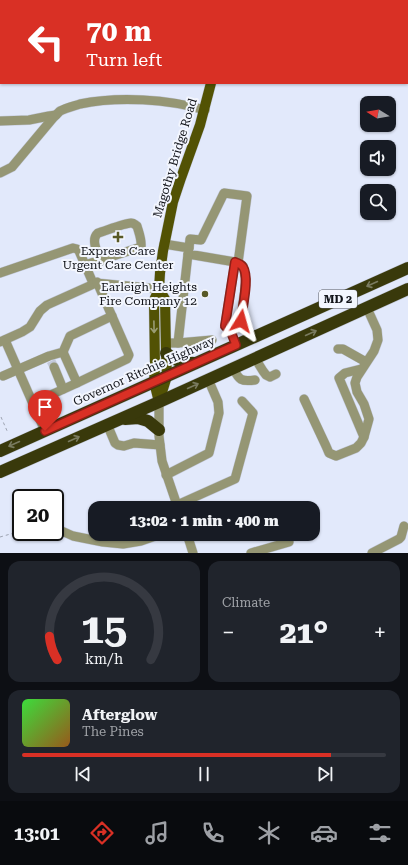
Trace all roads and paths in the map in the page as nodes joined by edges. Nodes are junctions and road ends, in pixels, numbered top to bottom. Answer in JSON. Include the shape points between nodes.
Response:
{"nodes":[{"id":1,"x":211,"y":84,"type":"edge"},
{"id":2,"x":205,"y":110,"type":"junction"},
{"id":3,"x":56,"y":115,"type":"junction"},
{"id":4,"x":0,"y":121,"type":"edge"},
{"id":5,"x":0,"y":173,"type":"edge"},
{"id":6,"x":164,"y":244,"type":"junction"},
{"id":7,"x":189,"y":251,"type":"junction"},
{"id":8,"x":101,"y":261,"type":"junction"},
{"id":9,"x":236,"y":263,"type":"junction"},
{"id":10,"x":85,"y":265,"type":"junction"},
{"id":11,"x":408,"y":268,"type":"edge"},
{"id":12,"x":0,"y":273,"type":"edge"},
{"id":13,"x":95,"y":283,"type":"junction"},
{"id":14,"x":159,"y":289,"type":"junction"},
{"id":15,"x":408,"y":290,"type":"edge"},
{"id":16,"x":367,"y":308,"type":"junction"},
{"id":17,"x":112,"y":316,"type":"junction"},
{"id":18,"x":231,"y":332,"type":"junction"},
{"id":19,"x":212,"y":340,"type":"dead end"},
{"id":20,"x":3,"y":341,"type":"edge"},
{"id":21,"x":178,"y":343,"type":"junction"},
{"id":22,"x":236,"y":345,"type":"junction"},
{"id":23,"x":166,"y":348,"type":"junction"},
{"id":24,"x":338,"y":349,"type":"dead end"},
{"id":25,"x":63,"y":352,"type":"junction"},
{"id":26,"x":255,"y":358,"type":"junction"},
{"id":27,"x":51,"y":361,"type":"junction"},
{"id":28,"x":197,"y":363,"type":"junction"},
{"id":29,"x":363,"y":366,"type":"junction"},
{"id":30,"x":233,"y":368,"type":"junction"},
{"id":31,"x":18,"y":369,"type":"junction"},
{"id":32,"x":276,"y":374,"type":"dead end"},
{"id":33,"x":3,"y":376,"type":"dead end"},
{"id":34,"x":167,"y":376,"type":"junction"},
{"id":35,"x":208,"y":379,"type":"junction"},
{"id":36,"x":254,"y":380,"type":"dead end"},
{"id":37,"x":154,"y":382,"type":"junction"},
{"id":38,"x":77,"y":383,"type":"junction"},
{"id":39,"x":64,"y":390,"type":"junction"},
{"id":40,"x":304,"y":399,"type":"dead end"},
{"id":41,"x":242,"y":401,"type":"dead end"},
{"id":42,"x":159,"y":402,"type":"junction"},
{"id":43,"x":33,"y":403,"type":"junction"},
{"id":44,"x":1,"y":417,"type":"edge"},
{"id":45,"x":120,"y":419,"type":"junction"},
{"id":46,"x":107,"y":424,"type":"junction"},
{"id":47,"x":159,"y":430,"type":"junction"},
{"id":48,"x":45,"y":431,"type":"junction"},
{"id":49,"x":8,"y":433,"type":"dead end"},
{"id":50,"x":364,"y":436,"type":"junction"},
{"id":51,"x":160,"y":445,"type":"junction"},
{"id":52,"x":0,"y":451,"type":"edge"},
{"id":53,"x":0,"y":472,"type":"edge"},
{"id":54,"x":166,"y":475,"type":"junction"},
{"id":55,"x":175,"y":501,"type":"edge"},
{"id":56,"x":188,"y":501,"type":"edge"},
{"id":57,"x":404,"y":526,"type":"dead end"},
{"id":58,"x":64,"y":532,"type":"edge"},
{"id":59,"x":12,"y":534,"type":"edge"},
{"id":60,"x":0,"y":537,"type":"edge"},
{"id":61,"x":88,"y":539,"type":"edge"},
{"id":62,"x":98,"y":541,"type":"edge"},
{"id":63,"x":141,"y":541,"type":"edge"},
{"id":64,"x":189,"y":541,"type":"edge"},
{"id":65,"x":289,"y":542,"type":"dead end"},
{"id":66,"x":193,"y":553,"type":"edge"},
{"id":67,"x":251,"y":553,"type":"edge"},
{"id":68,"x":372,"y":553,"type":"edge"}],
"edges":[{"from":1,"to":2,"type":"main road","name":"Magothy Bridge Road"},
{"from":2,"to":3,"type":"street","via":[[177,103],[113,100],[76,105]]},
{"from":2,"to":6,"type":"main road","name":"Magothy Bridge Road","via":[[177,189]]},
{"from":3,"to":4,"type":"street","via":[[29,120]]},
{"from":3,"to":5,"type":"street","via":[[12,167]]},
{"from":6,"to":7,"type":"street"},
{"from":6,"to":14,"type":"main road","name":"Magothy Bridge Road"},
{"from":7,"to":9,"type":"street"},
{"from":7,"to":9,"type":"street","via":[[190,239],[201,240],[224,193],[247,196]]},
{"from":7,"to":21,"type":"street"},
{"from":8,"to":8,"type":"street","via":[[94,242],[98,233],[132,223],[137,226],[141,247]]},
{"from":8,"to":10,"type":"street"},
{"from":9,"to":18,"type":"street","via":[[225,326]]},
{"from":9,"to":18,"type":"street","via":[[242,266],[246,280],[240,327]]},
{"from":10,"to":12,"type":"street","via":[[79,251],[73,248]]},
{"from":10,"to":13,"type":"street"},
{"from":11,"to":22,"type":"highway","name":"Governor Ritchie Highway","number":"MD 2","one_way":true},
{"from":13,"to":14,"type":"street"},
{"from":13,"to":17,"type":"street"},
{"from":13,"to":20,"type":"street","via":[[47,305],[30,327]]},
{"from":14,"to":23,"type":"main road","name":"Magothy Bridge Road","via":[[165,299]]},
{"from":14,"to":37,"type":"main road","name":"Magothy Bridge Road","one_way":true,"via":[[154,300]]},
{"from":15,"to":16,"type":"highway","number":"MD 2"},
{"from":26,"to":16,"type":"highway","number":"MD 2","one_way":true},
{"from":16,"to":29,"type":"street","via":[[377,330],[378,340],[374,351]]},
{"from":17,"to":25,"type":"street","via":[[70,336]]},
{"from":17,"to":38,"type":"street","via":[[129,355],[127,359]]},
{"from":18,"to":22,"type":"street"},
{"from":19,"to":21,"type":"street"},
{"from":20,"to":31,"type":"street"},
{"from":21,"to":23,"type":"street"},
{"from":22,"to":28,"type":"highway","name":"Governor Ritchie Highway","number":"MD 2"},
{"from":23,"to":28,"type":"highway","via":[[174,359]]},
{"from":23,"to":34,"type":"main road","name":"Magothy Bridge Road"},
{"from":24,"to":29,"type":"street"},
{"from":25,"to":27,"type":"street"},
{"from":25,"to":38,"type":"street"},
{"from":26,"to":30,"type":"highway","number":"MD 2"},
{"from":26,"to":32,"type":"street","via":[[268,377]]},
{"from":27,"to":31,"type":"street"},
{"from":27,"to":39,"type":"street"},
{"from":28,"to":34,"type":"highway","name":"Governor Ritchie Highway","number":"MD 2"},
{"from":29,"to":50,"type":"street","via":[[355,383],[369,419]]},
{"from":29,"to":50,"type":"street","via":[[339,378]]},
{"from":30,"to":35,"type":"highway","number":"MD 2"},
{"from":30,"to":36,"type":"street","via":[[240,379]]},
{"from":31,"to":33,"type":"street"},
{"from":31,"to":43,"type":"street"},
{"from":34,"to":37,"type":"highway","name":"Governor Ritchie Highway","number":"MD 2"},
{"from":34,"to":42,"type":"main road","name":"Magothy Bridge Road"},
{"from":42,"to":35,"type":"highway","number":"MD 2","one_way":true},
{"from":35,"to":54,"type":"street","via":[[218,402],[209,453]]},
{"from":37,"to":42,"type":"main road","name":"Magothy Bridge Road"},
{"from":37,"to":48,"type":"highway","name":"Governor Ritchie Highway","number":"MD 2"},
{"from":38,"to":39,"type":"street"},
{"from":39,"to":43,"type":"street"},
{"from":40,"to":50,"type":"street","via":[[329,452],[336,456],[356,448]]},
{"from":41,"to":56,"type":"street","via":[[253,414],[235,479]]},
{"from":42,"to":45,"type":"highway","number":"MD 2"},
{"from":42,"to":47,"type":"street"},
{"from":43,"to":48,"type":"street"},
{"from":44,"to":49,"type":"path"},
{"from":45,"to":46,"type":"highway","number":"MD 2"},
{"from":45,"to":47,"type":"highway","via":[[138,418],[148,421]]},
{"from":46,"to":51,"type":"street","via":[[118,445]]},
{"from":53,"to":46,"type":"highway","number":"MD 2","one_way":true},
{"from":47,"to":51,"type":"street"},
{"from":48,"to":52,"type":"highway","name":"Governor Ritchie Highway","number":"MD 2","one_way":true},
{"from":51,"to":54,"type":"street"},
{"from":54,"to":55,"type":"street"},
{"from":57,"to":68,"type":"street","via":[[399,539]]},
{"from":58,"to":61,"type":"street"},
{"from":59,"to":60,"type":"path"},
{"from":62,"to":63,"type":"street","via":[[124,544]]},
{"from":64,"to":66,"type":"street"},
{"from":65,"to":67,"type":"street"}]}
